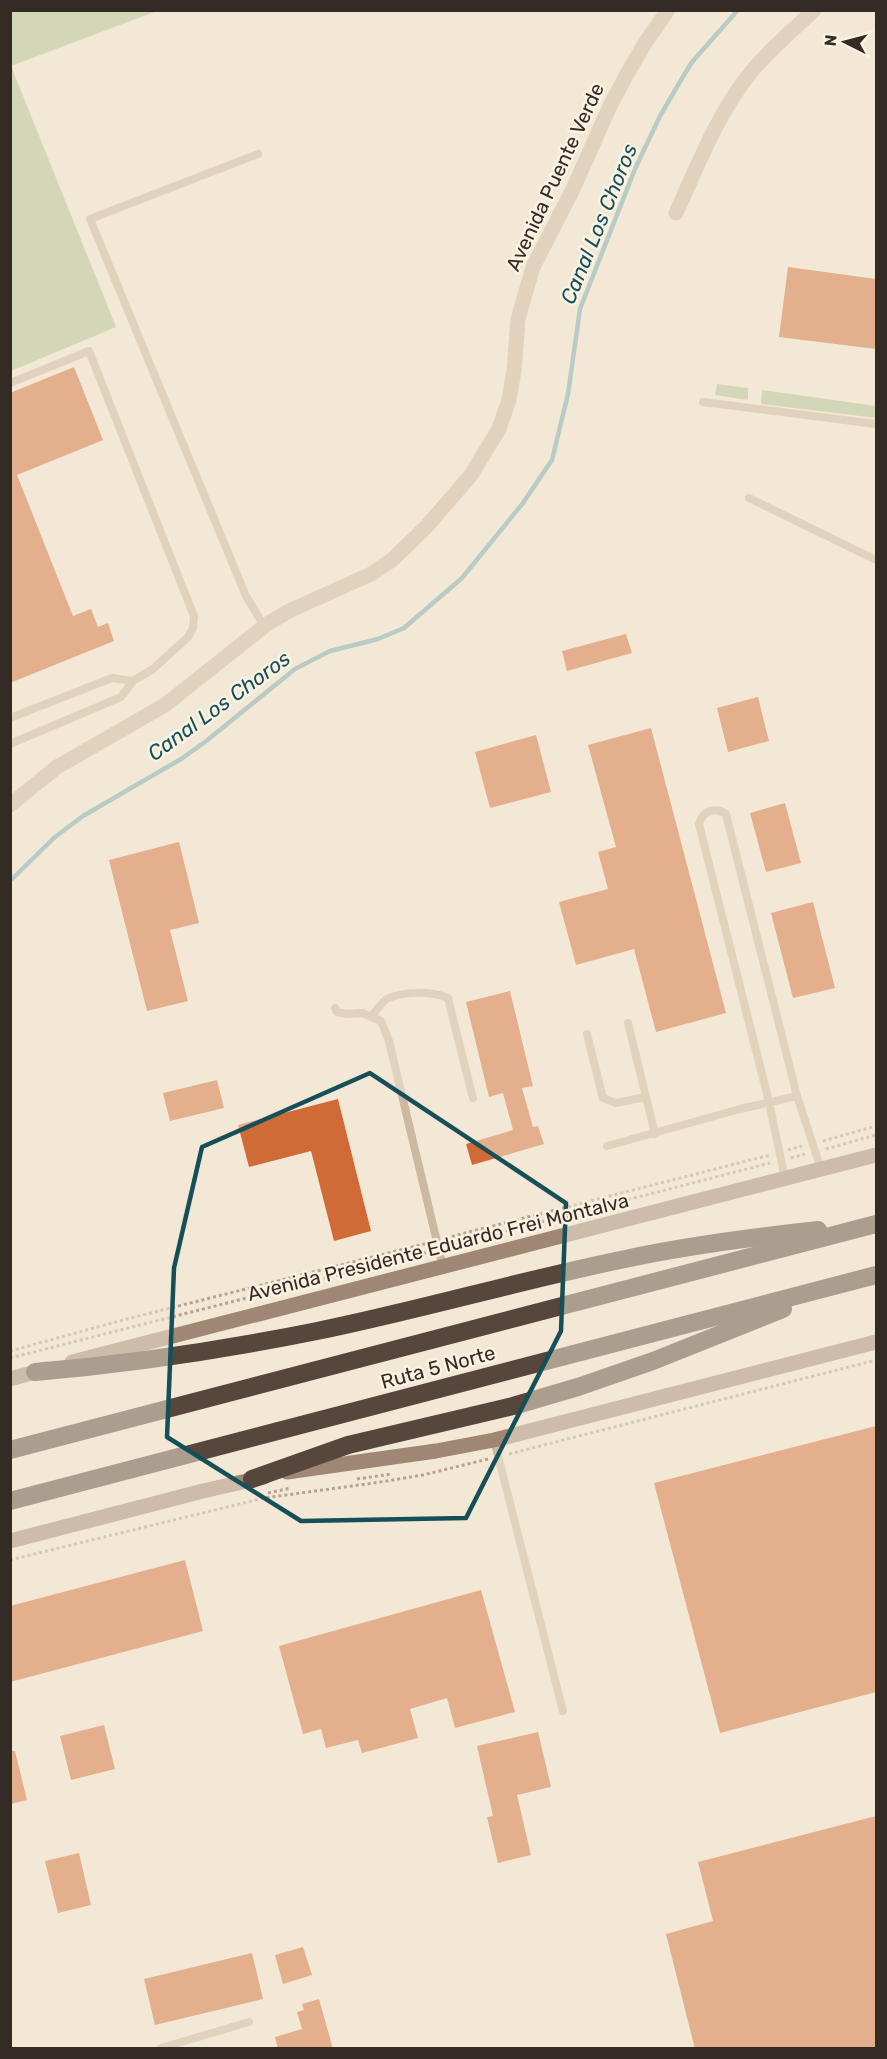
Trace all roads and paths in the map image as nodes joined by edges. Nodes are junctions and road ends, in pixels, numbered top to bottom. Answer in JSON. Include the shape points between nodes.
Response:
{"nodes":[{"id":1,"x":668,"y":10,"type":"edge"},
{"id":2,"x":814,"y":10,"type":"edge"},
{"id":3,"x":258,"y":154,"type":"dead end"},
{"id":4,"x":676,"y":213,"type":"dead end"},
{"id":5,"x":10,"y":383,"type":"edge"},
{"id":6,"x":703,"y":402,"type":"dead end"},
{"id":7,"x":876,"y":424,"type":"edge"},
{"id":8,"x":749,"y":498,"type":"dead end"},
{"id":9,"x":876,"y":560,"type":"edge"},
{"id":10,"x":264,"y":626,"type":"junction"},
{"id":11,"x":133,"y":681,"type":"junction"},
{"id":12,"x":10,"y":718,"type":"edge"},
{"id":13,"x":10,"y":744,"type":"edge"},
{"id":14,"x":10,"y":805,"type":"edge"},
{"id":15,"x":335,"y":1008,"type":"dead end"},
{"id":16,"x":371,"y":1017,"type":"junction"},
{"id":17,"x":628,"y":1023,"type":"dead end"},
{"id":18,"x":587,"y":1035,"type":"dead end"},
{"id":19,"x":797,"y":1096,"type":"junction"},
{"id":20,"x":645,"y":1097,"type":"junction"},
{"id":21,"x":474,"y":1098,"type":"dead end"},
{"id":22,"x":769,"y":1102,"type":"junction"},
{"id":23,"x":655,"y":1134,"type":"junction"},
{"id":24,"x":607,"y":1146,"type":"dead end"},
{"id":25,"x":876,"y":1155,"type":"edge"},
{"id":26,"x":821,"y":1169,"type":"junction"},
{"id":27,"x":785,"y":1179,"type":"junction"},
{"id":28,"x":876,"y":1224,"type":"edge"},
{"id":29,"x":443,"y":1267,"type":"junction"},
{"id":30,"x":876,"y":1275,"type":"edge"},
{"id":31,"x":834,"y":1286,"type":"junction"},
{"id":32,"x":876,"y":1342,"type":"edge"},
{"id":33,"x":34,"y":1372,"type":"junction"},
{"id":34,"x":10,"y":1379,"type":"edge"},
{"id":35,"x":494,"y":1440,"type":"junction"},
{"id":36,"x":10,"y":1450,"type":"edge"},
{"id":37,"x":252,"y":1479,"type":"junction"},
{"id":38,"x":10,"y":1501,"type":"edge"},
{"id":39,"x":10,"y":1540,"type":"edge"},
{"id":40,"x":563,"y":1711,"type":"dead end"},
{"id":41,"x":249,"y":2022,"type":"dead end"},
{"id":42,"x":161,"y":2049,"type":"edge"}],
"edges":[{"from":1,"to":10,"type":"street","name":"Avenida Puente Verde","via":[[610,106],[532,267],[518,319],[509,400],[499,429],[481,461],[427,526],[392,560]]},
{"from":2,"to":4,"type":"street","via":[[740,86]]},
{"from":3,"to":10,"type":"lane","via":[[90,219],[246,596]]},
{"from":5,"to":11,"type":"lane","via":[[89,351],[194,616],[188,637],[153,669]]},
{"from":6,"to":7,"type":"lane"},
{"from":8,"to":9,"type":"lane"},
{"from":10,"to":14,"type":"street","name":"Avenida Puente Verde","via":[[165,705],[57,767]]},
{"from":11,"to":12,"type":"lane","via":[[112,678]]},
{"from":11,"to":13,"type":"lane","via":[[121,697]]},
{"from":15,"to":16,"type":"lane","via":[[346,1014],[362,1012]]},
{"from":16,"to":21,"type":"lane","via":[[386,999],[417,992],[448,998]]},
{"from":16,"to":29,"type":"lane","via":[[381,1021],[388,1041]]},
{"from":17,"to":20,"type":"lane"},
{"from":18,"to":20,"type":"lane","via":[[603,1098],[616,1103]]},
{"from":19,"to":22,"type":"lane"},
{"from":19,"to":22,"type":"lane","via":[[726,814],[710,811],[702,815],[699,824]]},
{"from":19,"to":26,"type":"lane"},
{"from":20,"to":23,"type":"lane"},
{"from":22,"to":23,"type":"lane"},
{"from":22,"to":27,"type":"lane"},
{"from":23,"to":24,"type":"lane"},
{"from":25,"to":26,"type":"main road","name":"Avenida Presidente Eduardo Frei Montalva"},
{"from":26,"to":27,"type":"main road","name":"Avenida Presidente Eduardo Frei Montalva"},
{"from":27,"to":29,"type":"main road","name":"Avenida Presidente Eduardo Frei Montalva"},
{"from":28,"to":33,"type":"highway","via":[[739,1239],[635,1257],[237,1347]]},
{"from":28,"to":36,"type":"highway","name":"Ruta 5 Norte"},
{"from":29,"to":33,"type":"main road","name":"Avenida Presidente Eduardo Frei Montalva"},
{"from":30,"to":31,"type":"highway","name":"Ruta 5 Norte"},
{"from":31,"to":37,"type":"highway","via":[[702,1342],[588,1384],[348,1445]]},
{"from":31,"to":38,"type":"highway","name":"Ruta 5 Norte"},
{"from":32,"to":35,"type":"main road"},
{"from":33,"to":34,"type":"main road","name":"Avenida Presidente Eduardo Frei Montalva"},
{"from":35,"to":37,"type":"main road"},
{"from":35,"to":40,"type":"lane"},
{"from":37,"to":39,"type":"main road"},
{"from":41,"to":42,"type":"lane"}]}
